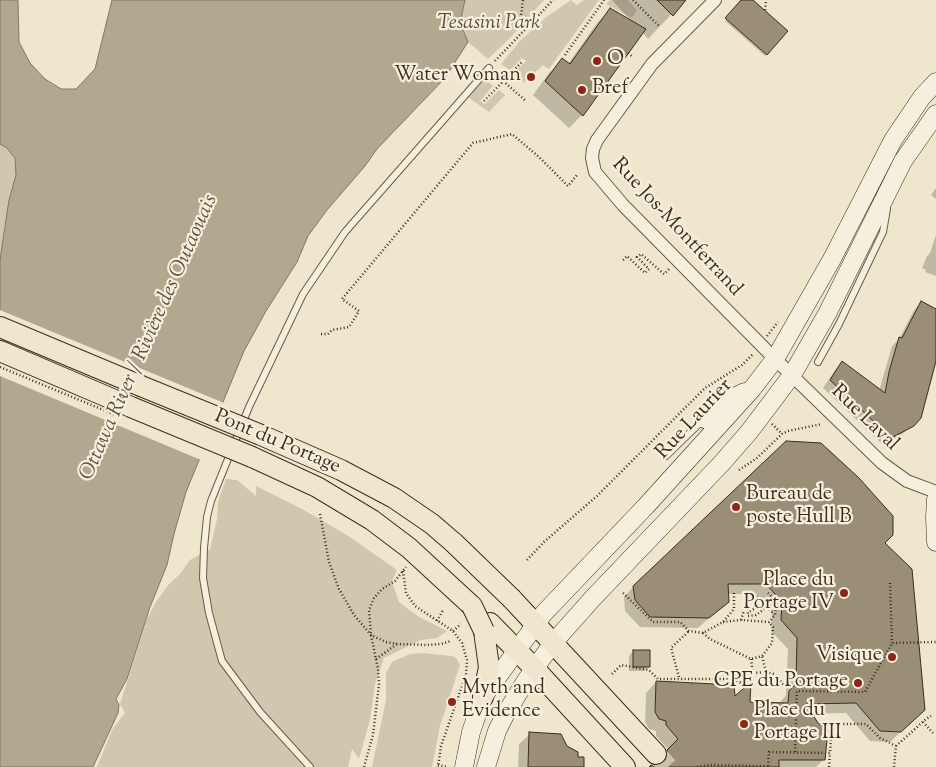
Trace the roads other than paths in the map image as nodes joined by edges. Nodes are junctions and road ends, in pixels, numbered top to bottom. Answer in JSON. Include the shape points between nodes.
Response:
{"nodes":[{"id":1,"x":715,"y":0,"type":"edge"},
{"id":2,"x":489,"y":68,"type":"road end"},
{"id":3,"x":936,"y":82,"type":"edge"},
{"id":4,"x":936,"y":114,"type":"edge"},
{"id":5,"x":890,"y":189,"type":"junction"},
{"id":6,"x":0,"y":327,"type":"edge"},
{"id":7,"x":0,"y":351,"type":"edge"},
{"id":8,"x":775,"y":359,"type":"junction"},
{"id":9,"x":818,"y":362,"type":"dead end"},
{"id":10,"x":792,"y":375,"type":"junction"},
{"id":11,"x":752,"y":389,"type":"junction"},
{"id":12,"x":704,"y":419,"type":"joint"},
{"id":13,"x":666,"y":456,"type":"dead end"},
{"id":14,"x":936,"y":492,"type":"edge"},
{"id":15,"x":936,"y":499,"type":"edge"},
{"id":16,"x":936,"y":542,"type":"edge"},
{"id":17,"x":523,"y":611,"type":"junction"},
{"id":18,"x":487,"y":627,"type":"junction"},
{"id":19,"x":553,"y":643,"type":"junction"},
{"id":20,"x":517,"y":650,"type":"junction"},
{"id":21,"x":534,"y":668,"type":"junction"},
{"id":22,"x":483,"y":697,"type":"junction"},
{"id":23,"x":656,"y":754,"type":"tunnel mouth"},
{"id":24,"x":310,"y":767,"type":"edge"},
{"id":25,"x":464,"y":767,"type":"edge"},
{"id":26,"x":486,"y":767,"type":"edge"},
{"id":27,"x":625,"y":767,"type":"edge"}],
"edges":[{"from":1,"to":8,"type":"street","name":"Rue Jos-Montferrand","via":[[652,64],[597,140],[592,158],[595,172],[610,190]]},
{"from":2,"to":24,"type":"lane","via":[[344,232],[303,294],[248,407],[211,501],[205,533],[203,578],[222,661],[260,712]]},
{"from":3,"to":8,"type":"main road","name":"Rue Laurier","via":[[922,96],[893,140],[832,259]]},
{"from":4,"to":5,"type":"main road","via":[[903,161]]},
{"from":5,"to":9,"type":"lane","via":[[883,232]]},
{"from":5,"to":10,"type":"main road","via":[[827,314]]},
{"from":6,"to":17,"type":"main road","name":"Pont du Portage","bridge":true,"via":[[341,470],[394,498],[454,543]]},
{"from":7,"to":18,"type":"main road","name":"Pont du Portage","bridge":true,"via":[[252,456],[318,488],[372,520],[409,548],[472,606]]},
{"from":8,"to":10,"type":"street","name":"Rue Laval"},
{"from":8,"to":11,"type":"main road","name":"Rue Laurier"},
{"from":10,"to":14,"type":"street","name":"Rue Laval","via":[[890,470],[907,481]]},
{"from":10,"to":19,"type":"main road","via":[[726,458]]},
{"from":11,"to":12,"type":"main road","via":[[721,404]]},
{"from":11,"to":17,"type":"main road","name":"Rue Laurier","via":[[552,603]]},
{"from":12,"to":13,"type":"lane"},
{"from":15,"to":16,"type":"main road"},
{"from":17,"to":19,"type":"main road","name":"Pont du Portage"},
{"from":17,"to":20,"type":"main road","name":"Rue Laurier"},
{"from":18,"to":20,"type":"main road","name":"Pont du Portage"},
{"from":18,"to":22,"type":"main road","via":[[489,667]]},
{"from":19,"to":21,"type":"main road"},
{"from":19,"to":23,"type":"main road","name":"Pont du Portage"},
{"from":20,"to":21,"type":"main road","name":"Pont du Portage"},
{"from":20,"to":22,"type":"main road","name":"Rue Laurier"},
{"from":21,"to":26,"type":"main road","via":[[502,722]]},
{"from":21,"to":27,"type":"main road","name":"Pont du Portage"},
{"from":22,"to":25,"type":"main road","name":"Rue Laurier"}]}
